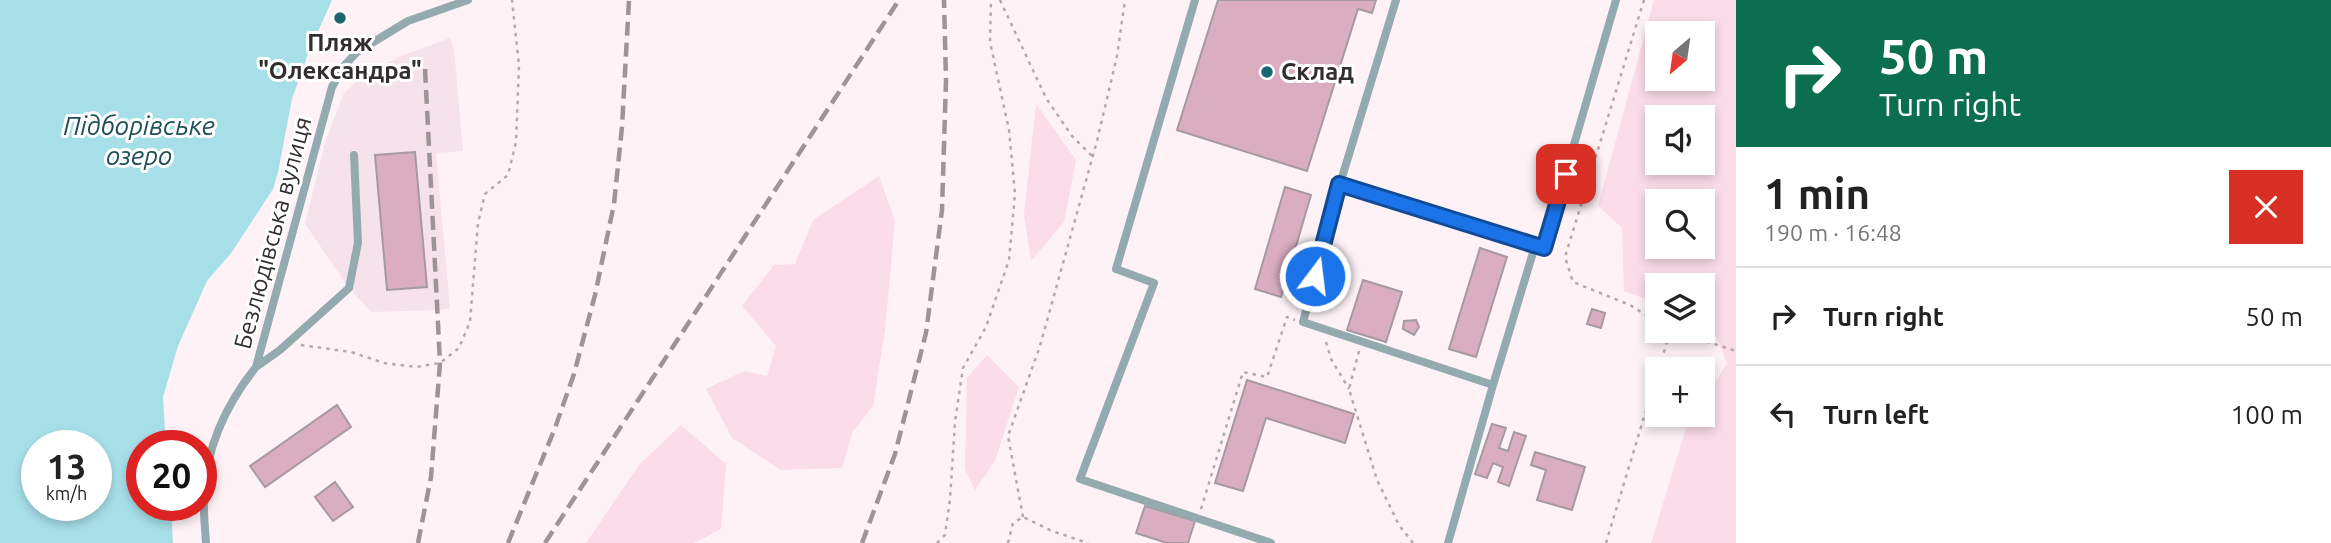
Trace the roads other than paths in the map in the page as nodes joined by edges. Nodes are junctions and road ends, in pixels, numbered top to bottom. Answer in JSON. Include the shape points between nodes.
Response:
{"nodes":[{"id":1,"x":468,"y":0,"type":"edge"},
{"id":2,"x":1195,"y":0,"type":"edge"},
{"id":3,"x":1396,"y":0,"type":"edge"},
{"id":4,"x":1616,"y":0,"type":"edge"},
{"id":5,"x":354,"y":155,"type":"dead end"},
{"id":6,"x":1339,"y":184,"type":"junction"},
{"id":7,"x":1535,"y":246,"type":"junction"},
{"id":8,"x":256,"y":367,"type":"junction"},
{"id":9,"x":1493,"y":386,"type":"junction"},
{"id":10,"x":206,"y":543,"type":"edge"},
{"id":11,"x":1271,"y":543,"type":"edge"},
{"id":12,"x":1448,"y":543,"type":"edge"}],
"edges":[{"from":1,"to":8,"type":"lane","name":"Безлюдівська вулиця","via":[[408,21],[357,51],[337,77]]},
{"from":2,"to":11,"type":"lane","via":[[1116,269],[1154,283],[1080,479]]},
{"from":3,"to":6,"type":"lane"},
{"from":4,"to":7,"type":"lane","via":[[1544,248]]},
{"from":5,"to":8,"type":"lane","via":[[358,243],[349,288]]},
{"from":6,"to":7,"type":"lane"},
{"from":6,"to":9,"type":"lane","via":[[1303,322]]},
{"from":7,"to":9,"type":"lane"},
{"from":8,"to":10,"type":"lane","name":"Безлюдівська вулиця","via":[[237,393],[208,462]]},
{"from":9,"to":12,"type":"lane"}]}
